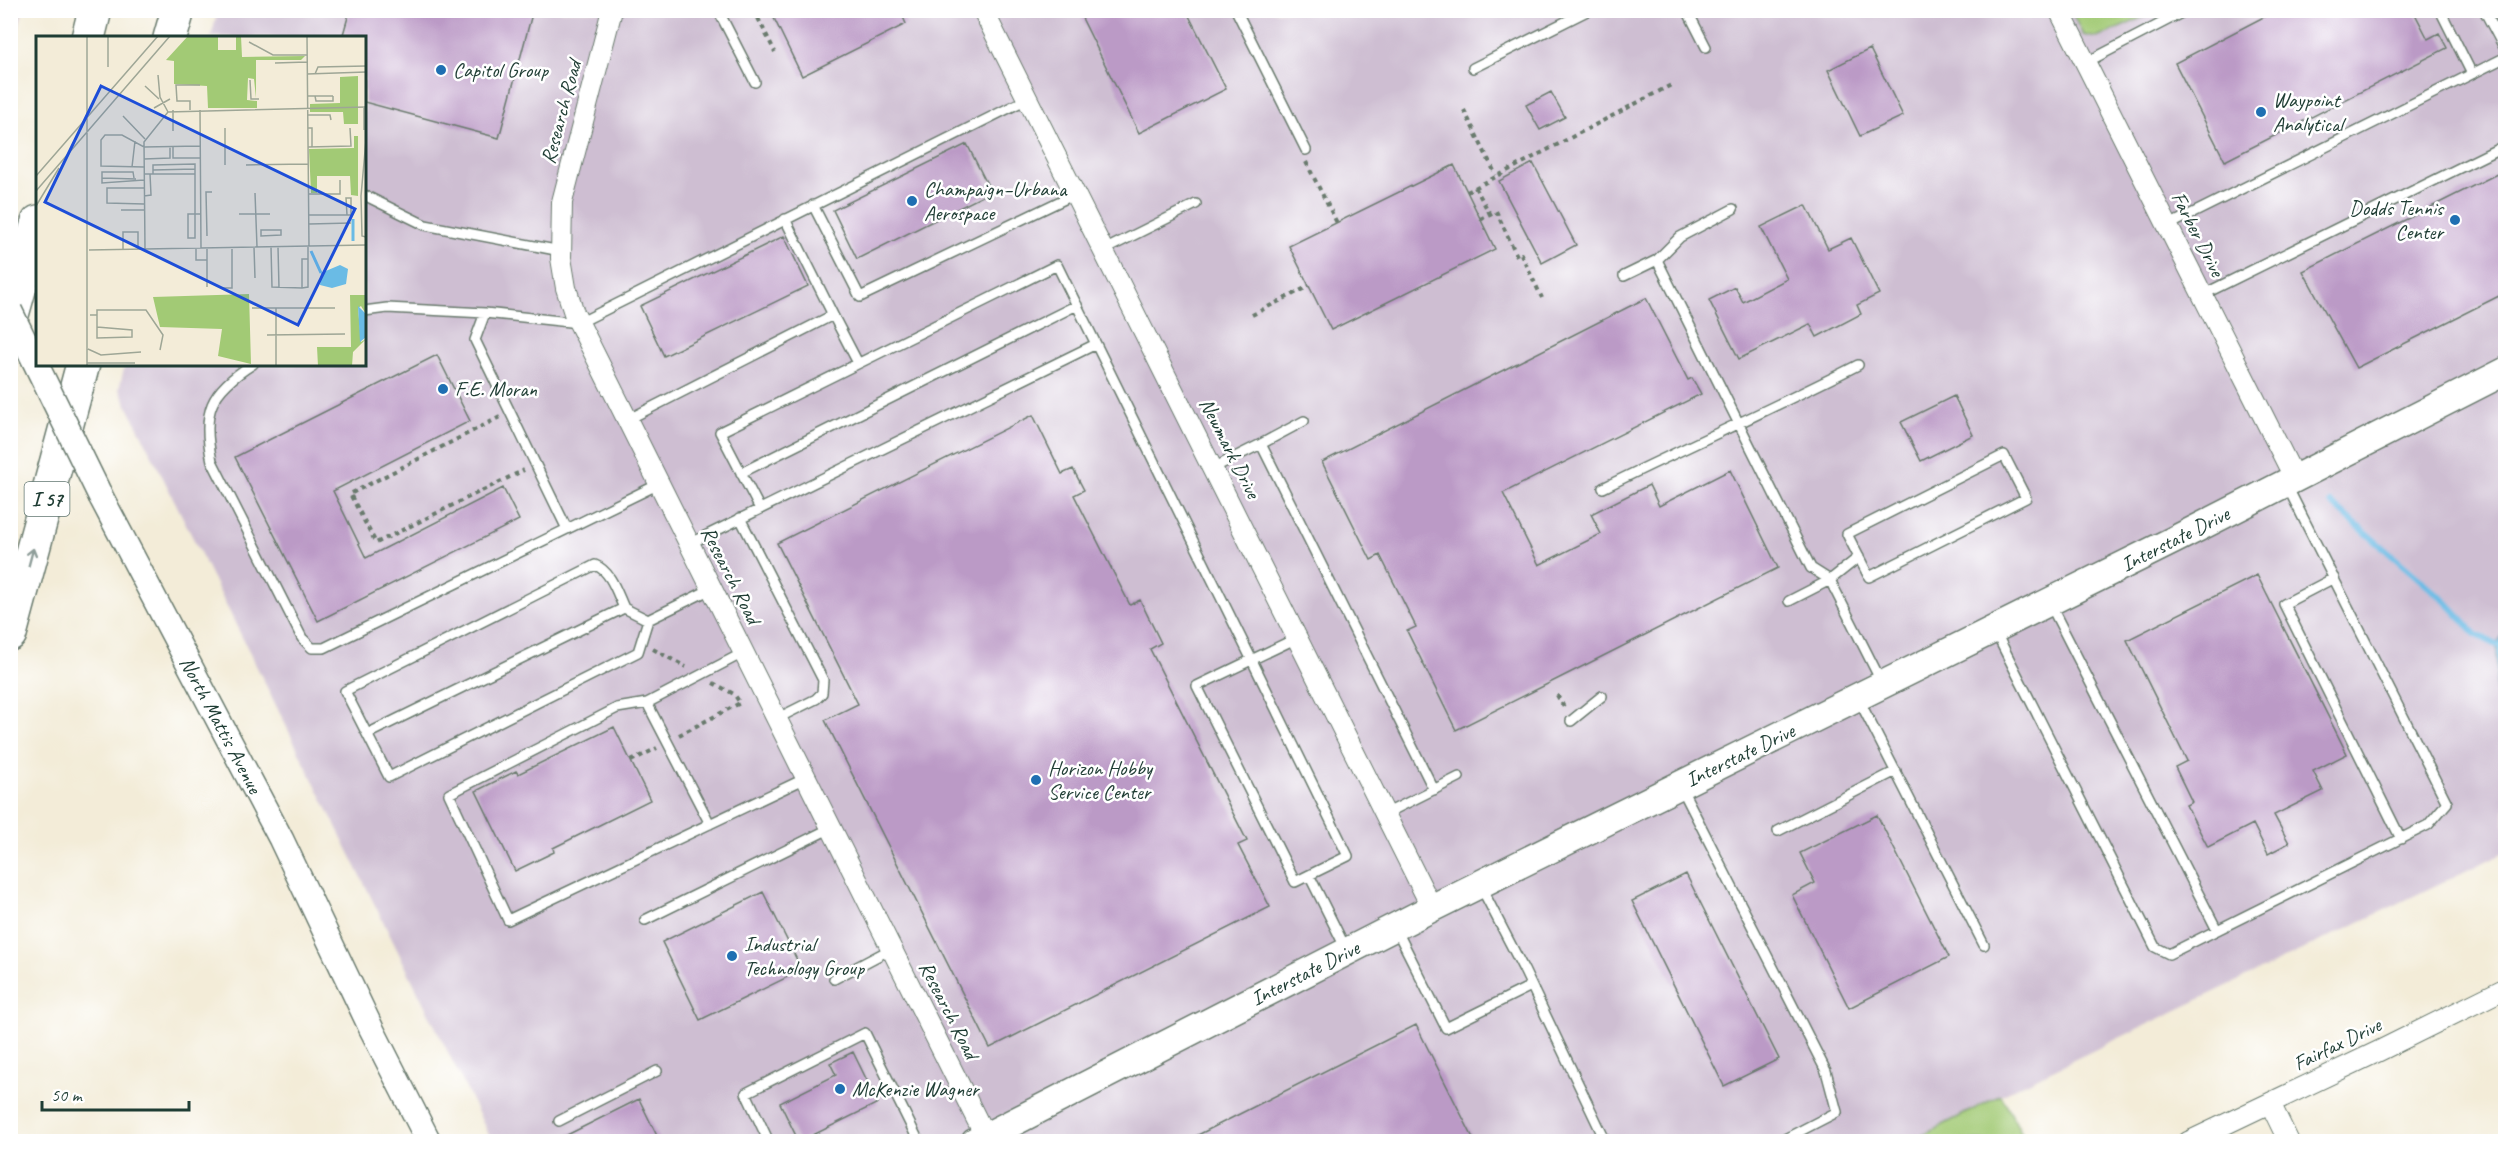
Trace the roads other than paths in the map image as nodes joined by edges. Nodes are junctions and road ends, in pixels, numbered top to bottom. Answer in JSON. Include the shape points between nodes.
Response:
{"nodes":[{"id":1,"x":95,"y":10,"type":"edge"},
{"id":2,"x":178,"y":10,"type":"edge"},
{"id":3,"x":612,"y":10,"type":"edge"},
{"id":4,"x":718,"y":10,"type":"edge"},
{"id":5,"x":983,"y":10,"type":"edge"},
{"id":6,"x":1236,"y":10,"type":"edge"},
{"id":7,"x":1590,"y":10,"type":"edge"},
{"id":8,"x":1687,"y":10,"type":"edge"},
{"id":9,"x":2059,"y":10,"type":"edge"},
{"id":10,"x":2187,"y":10,"type":"edge"},
{"id":11,"x":2440,"y":10,"type":"edge"},
{"id":12,"x":2484,"y":10,"type":"edge"},
{"id":13,"x":88,"y":36,"type":"edge"},
{"id":14,"x":171,"y":36,"type":"edge"},
{"id":15,"x":1706,"y":47,"type":"dead end"},
{"id":16,"x":2505,"y":51,"type":"edge"},
{"id":17,"x":2505,"y":57,"type":"edge"},
{"id":18,"x":2085,"y":63,"type":"junction"},
{"id":19,"x":1473,"y":68,"type":"dead end"},
{"id":20,"x":2472,"y":74,"type":"junction"},
{"id":21,"x":755,"y":82,"type":"dead end"},
{"id":22,"x":1027,"y":99,"type":"junction"},
{"id":23,"x":2505,"y":145,"type":"edge"},
{"id":24,"x":1303,"y":151,"type":"road end"},
{"id":25,"x":1075,"y":194,"type":"junction"},
{"id":26,"x":366,"y":196,"type":"edge"},
{"id":27,"x":813,"y":204,"type":"junction"},
{"id":28,"x":1196,"y":204,"type":"dead end"},
{"id":29,"x":1733,"y":209,"type":"dead end"},
{"id":30,"x":784,"y":219,"type":"junction"},
{"id":31,"x":2167,"y":226,"type":"junction"},
{"id":32,"x":36,"y":229,"type":"edge"},
{"id":33,"x":1104,"y":250,"type":"junction"},
{"id":34,"x":561,"y":251,"type":"junction"},
{"id":35,"x":1658,"y":260,"type":"junction"},
{"id":36,"x":1624,"y":276,"type":"dead end"},
{"id":37,"x":2202,"y":295,"type":"junction"},
{"id":38,"x":1077,"y":305,"type":"junction"},
{"id":39,"x":10,"y":311,"type":"edge"},
{"id":40,"x":366,"y":311,"type":"edge"},
{"id":41,"x":485,"y":313,"type":"junction"},
{"id":42,"x":833,"y":315,"type":"junction"},
{"id":43,"x":10,"y":322,"type":"edge"},
{"id":44,"x":579,"y":323,"type":"junction"},
{"id":45,"x":1096,"y":344,"type":"junction"},
{"id":46,"x":858,"y":363,"type":"junction"},
{"id":47,"x":36,"y":364,"type":"edge"},
{"id":48,"x":1858,"y":365,"type":"dead end"},
{"id":49,"x":37,"y":366,"type":"edge"},
{"id":50,"x":82,"y":366,"type":"edge"},
{"id":51,"x":250,"y":366,"type":"edge"},
{"id":52,"x":2505,"y":370,"type":"edge"},
{"id":53,"x":627,"y":420,"type":"junction"},
{"id":54,"x":1304,"y":421,"type":"dead end"},
{"id":55,"x":1738,"y":422,"type":"junction"},
{"id":56,"x":1261,"y":444,"type":"junction"},
{"id":57,"x":1213,"y":468,"type":"junction"},
{"id":58,"x":741,"y":473,"type":"junction"},
{"id":59,"x":2290,"y":481,"type":"junction"},
{"id":60,"x":659,"y":484,"type":"junction"},
{"id":61,"x":1603,"y":488,"type":"dead end"},
{"id":62,"x":760,"y":509,"type":"junction"},
{"id":63,"x":740,"y":518,"type":"junction"},
{"id":64,"x":567,"y":529,"type":"junction"},
{"id":65,"x":689,"y":544,"type":"junction"},
{"id":66,"x":1859,"y":557,"type":"junction"},
{"id":67,"x":2334,"y":578,"type":"junction"},
{"id":68,"x":1830,"y":580,"type":"junction"},
{"id":69,"x":711,"y":589,"type":"junction"},
{"id":70,"x":1789,"y":601,"type":"dead end"},
{"id":71,"x":2049,"y":602,"type":"junction"},
{"id":72,"x":624,"y":608,"type":"junction"},
{"id":73,"x":648,"y":621,"type":"junction"},
{"id":74,"x":1994,"y":629,"type":"junction"},
{"id":75,"x":10,"y":634,"type":"edge"},
{"id":76,"x":1297,"y":638,"type":"junction"},
{"id":77,"x":743,"y":653,"type":"junction"},
{"id":78,"x":1251,"y":660,"type":"junction"},
{"id":79,"x":1882,"y":685,"type":"junction"},
{"id":80,"x":1602,"y":696,"type":"dead end"},
{"id":81,"x":1858,"y":697,"type":"junction"},
{"id":82,"x":647,"y":703,"type":"junction"},
{"id":83,"x":776,"y":719,"type":"junction"},
{"id":84,"x":1571,"y":721,"type":"dead end"},
{"id":85,"x":367,"y":734,"type":"junction"},
{"id":86,"x":1896,"y":771,"type":"junction"},
{"id":87,"x":1459,"y":777,"type":"dead end"},
{"id":88,"x":806,"y":778,"type":"junction"},
{"id":89,"x":1680,"y":785,"type":"junction"},
{"id":90,"x":1434,"y":790,"type":"junction"},
{"id":91,"x":1385,"y":814,"type":"junction"},
{"id":92,"x":710,"y":824,"type":"junction"},
{"id":93,"x":831,"y":828,"type":"junction"},
{"id":94,"x":1778,"y":831,"type":"dead end"},
{"id":95,"x":2401,"y":839,"type":"junction"},
{"id":96,"x":1309,"y":875,"type":"junction"},
{"id":97,"x":1480,"y":885,"type":"junction"},
{"id":98,"x":1432,"y":908,"type":"junction"},
{"id":99,"x":645,"y":920,"type":"dead end"},
{"id":100,"x":1395,"y":927,"type":"junction"},
{"id":101,"x":2217,"y":930,"type":"junction"},
{"id":102,"x":1984,"y":945,"type":"dead end"},
{"id":103,"x":891,"y":949,"type":"junction"},
{"id":104,"x":1347,"y":951,"type":"junction"},
{"id":105,"x":834,"y":979,"type":"dead end"},
{"id":106,"x":1531,"y":986,"type":"junction"},
{"id":107,"x":2505,"y":988,"type":"edge"},
{"id":108,"x":657,"y":1071,"type":"dead end"},
{"id":109,"x":2270,"y":1103,"type":"junction"},
{"id":110,"x":559,"y":1120,"type":"dead end"},
{"id":111,"x":980,"y":1139,"type":"edge"},
{"id":112,"x":429,"y":1142,"type":"edge"},
{"id":113,"x":769,"y":1142,"type":"edge"},
{"id":114,"x":919,"y":1142,"type":"edge"},
{"id":115,"x":1606,"y":1142,"type":"edge"},
{"id":116,"x":1779,"y":1142,"type":"edge"},
{"id":117,"x":2188,"y":1142,"type":"edge"},
{"id":118,"x":2289,"y":1142,"type":"edge"}],
"edges":[{"from":1,"to":13,"type":"highway"},
{"from":2,"to":14,"type":"highway"},
{"from":3,"to":34,"type":"street","name":"Research Road","via":[[562,202]]},
{"from":4,"to":21,"type":"lane"},
{"from":5,"to":22,"type":"street","name":"Newmark Drive"},
{"from":6,"to":24,"type":"lane"},
{"from":7,"to":19,"type":"lane"},
{"from":8,"to":15,"type":"lane"},
{"from":9,"to":18,"type":"street","name":"Farber Drive"},
{"from":10,"to":18,"type":"lane"},
{"from":11,"to":20,"type":"lane"},
{"from":12,"to":16,"type":"lane"},
{"from":17,"to":20,"type":"lane"},
{"from":18,"to":31,"type":"street","name":"Farber Drive"},
{"from":20,"to":31,"type":"lane"},
{"from":22,"to":25,"type":"street","name":"Newmark Drive"},
{"from":22,"to":27,"type":"lane"},
{"from":23,"to":37,"type":"lane"},
{"from":25,"to":27,"type":"lane","via":[[860,297]]},
{"from":25,"to":33,"type":"street","name":"Newmark Drive"},
{"from":26,"to":34,"type":"lane","via":[[425,225]]},
{"from":27,"to":30,"type":"lane"},
{"from":28,"to":33,"type":"lane"},
{"from":29,"to":35,"type":"lane","via":[[1680,237]]},
{"from":30,"to":42,"type":"lane"},
{"from":30,"to":44,"type":"lane"},
{"from":31,"to":37,"type":"street","name":"Farber Drive"},
{"from":32,"to":43,"type":"highway"},
{"from":33,"to":57,"type":"street","name":"Newmark Drive"},
{"from":34,"to":44,"type":"street","name":"Research Road","via":[[566,288]]},
{"from":35,"to":36,"type":"lane"},
{"from":35,"to":55,"type":"lane"},
{"from":37,"to":59,"type":"street","name":"Farber Drive"},
{"from":38,"to":45,"type":"lane"},
{"from":38,"to":46,"type":"lane","via":[[1056,265]]},
{"from":38,"to":58,"type":"lane"},
{"from":39,"to":47,"type":"street","name":"North Mattis Avenue","bridge":true},
{"from":40,"to":41,"type":"lane","via":[[387,308]]},
{"from":41,"to":44,"type":"lane"},
{"from":41,"to":64,"type":"lane","via":[[475,340]]},
{"from":42,"to":46,"type":"lane"},
{"from":42,"to":53,"type":"lane"},
{"from":44,"to":53,"type":"street","name":"Research Road"},
{"from":45,"to":62,"type":"lane"},
{"from":45,"to":78,"type":"lane"},
{"from":46,"to":58,"type":"lane","via":[[720,432]]},
{"from":48,"to":55,"type":"lane"},
{"from":49,"to":112,"type":"street","name":"North Mattis Avenue","bridge":true,"via":[[281,839]]},
{"from":75,"to":50,"type":"highway","number":"I 57","one_way":true},
{"from":51,"to":64,"type":"lane","via":[[224,384],[211,408],[207,435],[212,461],[302,638],[312,648],[324,648]]},
{"from":52,"to":59,"type":"main road","name":"Interstate Drive"},
{"from":53,"to":60,"type":"street","name":"Research Road"},
{"from":54,"to":56,"type":"lane"},
{"from":55,"to":61,"type":"lane"},
{"from":55,"to":68,"type":"lane","via":[[1811,568]]},
{"from":56,"to":57,"type":"lane"},
{"from":56,"to":90,"type":"lane"},
{"from":57,"to":76,"type":"street","name":"Newmark Drive"},
{"from":58,"to":62,"type":"lane"},
{"from":59,"to":67,"type":"lane"},
{"from":59,"to":71,"type":"main road","name":"Interstate Drive"},
{"from":60,"to":64,"type":"lane"},
{"from":60,"to":65,"type":"street","name":"Research Road"},
{"from":62,"to":63,"type":"lane"},
{"from":63,"to":65,"type":"lane"},
{"from":63,"to":83,"type":"lane","via":[[823,680],[822,693],[816,699]]},
{"from":65,"to":69,"type":"street","name":"Research Road"},
{"from":66,"to":66,"type":"lane","via":[[1869,577],[2026,498],[2004,455],[1847,534]]},
{"from":66,"to":68,"type":"lane"},
{"from":67,"to":95,"type":"lane","via":[[2447,803],[2428,825]]},
{"from":67,"to":95,"type":"lane","via":[[2284,604]]},
{"from":68,"to":70,"type":"lane"},
{"from":68,"to":79,"type":"lane"},
{"from":69,"to":73,"type":"lane"},
{"from":69,"to":77,"type":"street","name":"Research Road"},
{"from":71,"to":74,"type":"main road","name":"Interstate Drive"},
{"from":71,"to":101,"type":"lane"},
{"from":72,"to":73,"type":"lane"},
{"from":72,"to":85,"type":"lane"},
{"from":72,"to":85,"type":"lane","via":[[608,575],[595,565],[345,691]]},
{"from":73,"to":85,"type":"lane","via":[[638,652],[388,777]]},
{"from":74,"to":79,"type":"main road","name":"Interstate Drive"},
{"from":74,"to":101,"type":"lane","via":[[2155,947],[2169,954]]},
{"from":76,"to":78,"type":"lane"},
{"from":76,"to":91,"type":"street","name":"Newmark Drive"},
{"from":77,"to":82,"type":"lane"},
{"from":77,"to":83,"type":"street","name":"Research Road"},
{"from":78,"to":96,"type":"lane","via":[[1348,856]]},
{"from":78,"to":96,"type":"lane","via":[[1197,686],[1295,882]]},
{"from":79,"to":81,"type":"main road","name":"Interstate Drive"},
{"from":80,"to":84,"type":"lane"},
{"from":81,"to":86,"type":"lane"},
{"from":81,"to":89,"type":"main road","name":"Interstate Drive"},
{"from":82,"to":92,"type":"lane"},
{"from":82,"to":92,"type":"lane","via":[[617,708],[448,794],[508,920]]},
{"from":83,"to":88,"type":"street","name":"Research Road"},
{"from":86,"to":94,"type":"lane"},
{"from":86,"to":102,"type":"lane"},
{"from":87,"to":90,"type":"lane"},
{"from":88,"to":92,"type":"lane"},
{"from":88,"to":93,"type":"street","name":"Research Road"},
{"from":89,"to":97,"type":"main road","name":"Interstate Drive"},
{"from":89,"to":116,"type":"lane","via":[[1826,1071],[1837,1112]]},
{"from":90,"to":91,"type":"lane"},
{"from":91,"to":98,"type":"street","name":"Newmark Drive"},
{"from":93,"to":99,"type":"lane"},
{"from":93,"to":103,"type":"street","name":"Research Road"},
{"from":95,"to":101,"type":"lane"},
{"from":96,"to":104,"type":"lane"},
{"from":97,"to":98,"type":"main road","name":"Interstate Drive"},
{"from":97,"to":106,"type":"lane"},
{"from":98,"to":100,"type":"main road","name":"Interstate Drive"},
{"from":100,"to":104,"type":"main road","name":"Interstate Drive"},
{"from":100,"to":106,"type":"lane","via":[[1446,1028]]},
{"from":103,"to":105,"type":"lane"},
{"from":103,"to":111,"type":"street","name":"Research Road"},
{"from":104,"to":111,"type":"main road","name":"Interstate Drive"},
{"from":106,"to":115,"type":"lane"},
{"from":107,"to":109,"type":"street","name":"Fairfax Drive"},
{"from":108,"to":110,"type":"lane"},
{"from":109,"to":117,"type":"street","name":"Fairfax Drive"},
{"from":109,"to":118,"type":"street"},
{"from":113,"to":114,"type":"lane","via":[[746,1093],[865,1033]]}]}
